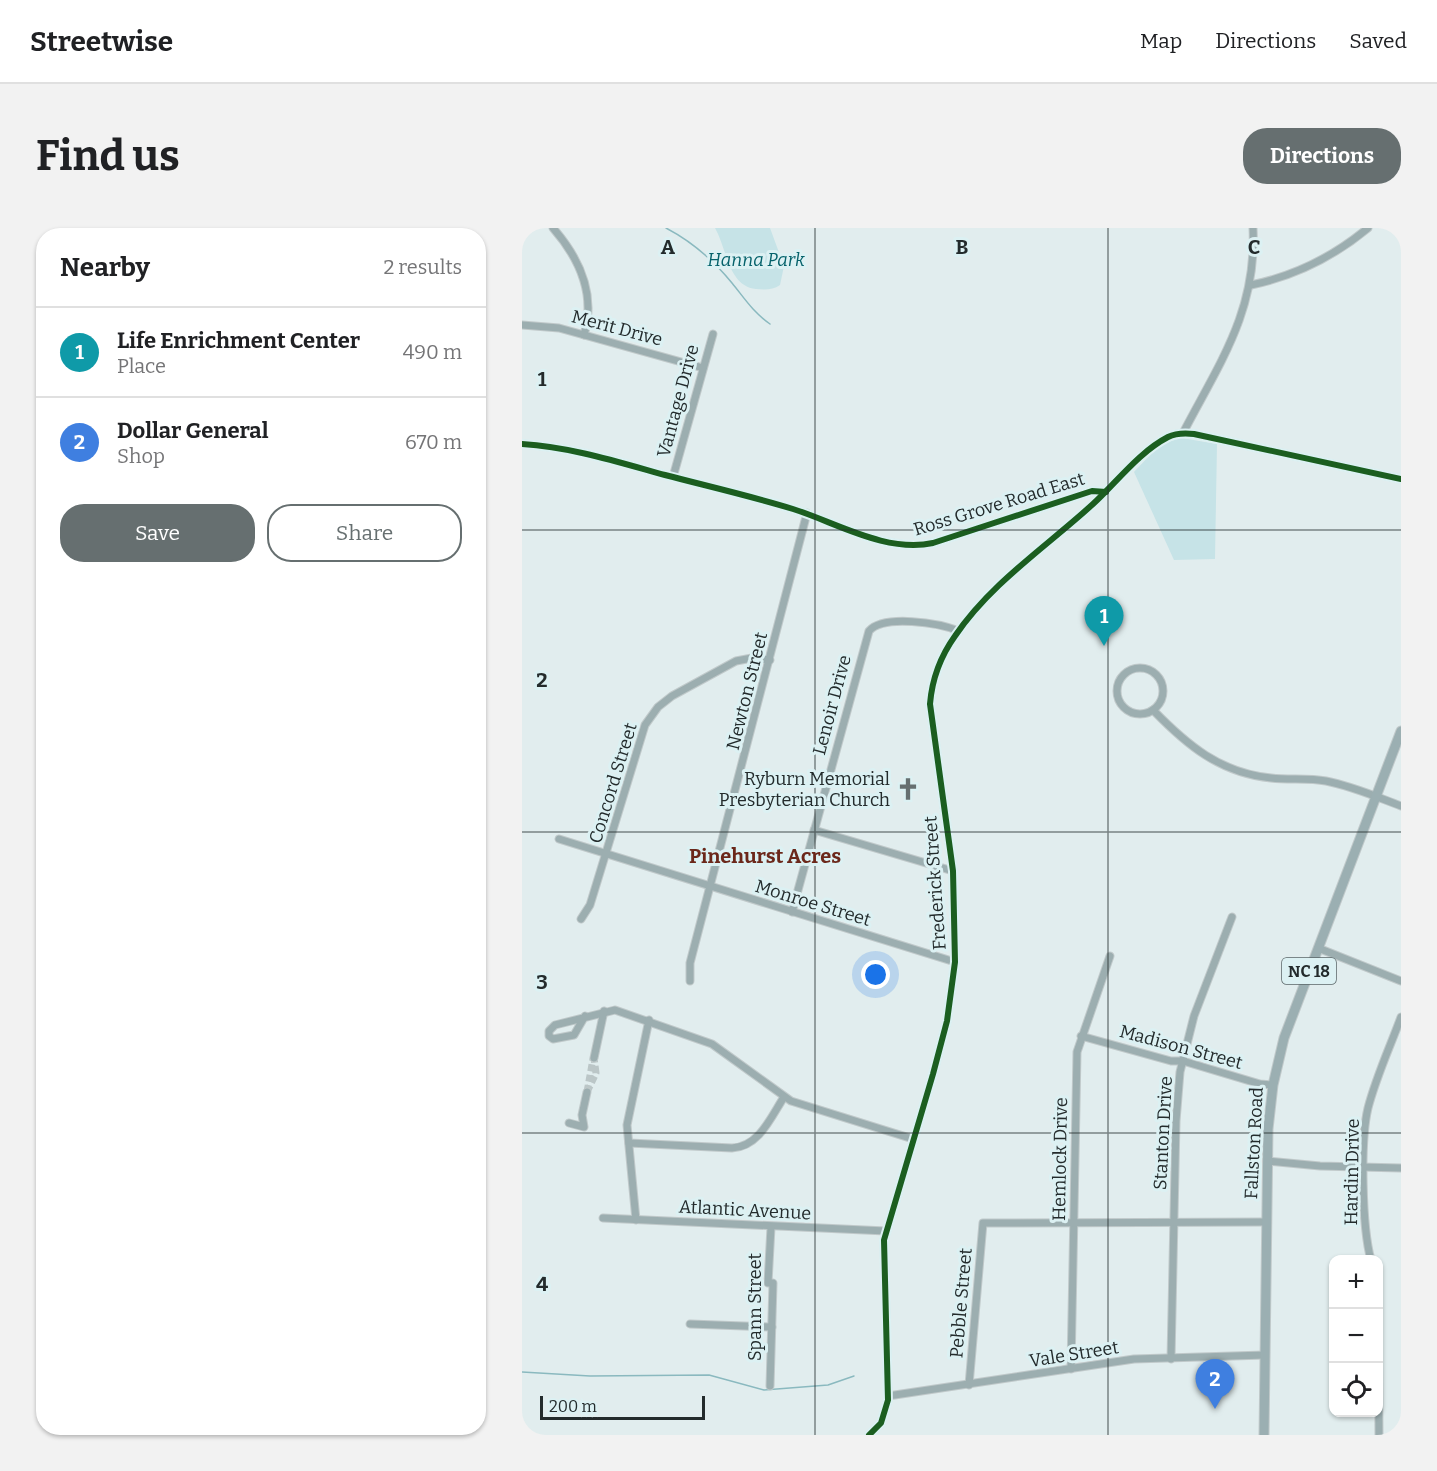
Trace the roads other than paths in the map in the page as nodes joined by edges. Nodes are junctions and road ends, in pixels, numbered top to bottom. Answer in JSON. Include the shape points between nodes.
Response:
{"nodes":[{"id":1,"x":553,"y":228,"type":"edge"},
{"id":2,"x":1253,"y":228,"type":"edge"},
{"id":3,"x":1368,"y":228,"type":"edge"},
{"id":4,"x":1251,"y":285,"type":"junction"},
{"id":5,"x":522,"y":325,"type":"edge"},
{"id":6,"x":713,"y":334,"type":"dead end"},
{"id":7,"x":584,"y":335,"type":"junction"},
{"id":8,"x":703,"y":368,"type":"junction"},
{"id":9,"x":1183,"y":433,"type":"junction"},
{"id":10,"x":522,"y":444,"type":"edge"},
{"id":11,"x":673,"y":477,"type":"junction"},
{"id":12,"x":1401,"y":479,"type":"edge"},
{"id":13,"x":1106,"y":492,"type":"junction"},
{"id":14,"x":807,"y":513,"type":"junction"},
{"id":15,"x":959,"y":631,"type":"junction"},
{"id":16,"x":771,"y":660,"type":"junction"},
{"id":17,"x":1153,"y":710,"type":"junction"},
{"id":18,"x":1401,"y":731,"type":"edge"},
{"id":19,"x":1376,"y":796,"type":"junction"},
{"id":20,"x":1401,"y":806,"type":"edge"},
{"id":21,"x":814,"y":830,"type":"junction"},
{"id":22,"x":559,"y":839,"type":"dead end"},
{"id":23,"x":607,"y":854,"type":"junction"},
{"id":24,"x":953,"y":871,"type":"junction"},
{"id":25,"x":711,"y":887,"type":"junction"},
{"id":26,"x":792,"y":912,"type":"junction"},
{"id":27,"x":1232,"y":917,"type":"dead end"},
{"id":28,"x":581,"y":919,"type":"dead end"},
{"id":29,"x":1318,"y":948,"type":"junction"},
{"id":30,"x":1110,"y":956,"type":"dead end"},
{"id":31,"x":955,"y":962,"type":"junction"},
{"id":32,"x":690,"y":981,"type":"dead end"},
{"id":33,"x":1401,"y":981,"type":"edge"},
{"id":34,"x":604,"y":1011,"type":"junction"},
{"id":35,"x":582,"y":1017,"type":"junction"},
{"id":36,"x":1401,"y":1017,"type":"edge"},
{"id":37,"x":649,"y":1020,"type":"junction"},
{"id":38,"x":1081,"y":1036,"type":"junction"},
{"id":39,"x":594,"y":1058,"type":"tunnel mouth"},
{"id":40,"x":1184,"y":1061,"type":"junction"},
{"id":41,"x":1273,"y":1085,"type":"junction"},
{"id":42,"x":587,"y":1092,"type":"dead end"},
{"id":43,"x":784,"y":1097,"type":"junction"},
{"id":44,"x":582,"y":1114,"type":"dead end"},
{"id":45,"x":913,"y":1139,"type":"junction"},
{"id":46,"x":629,"y":1143,"type":"junction"},
{"id":47,"x":1268,"y":1161,"type":"junction"},
{"id":48,"x":1365,"y":1167,"type":"junction"},
{"id":49,"x":1401,"y":1168,"type":"edge"},
{"id":50,"x":603,"y":1218,"type":"dead end"},
{"id":51,"x":636,"y":1220,"type":"junction"},
{"id":52,"x":1267,"y":1222,"type":"junction"},
{"id":53,"x":1074,"y":1223,"type":"junction"},
{"id":54,"x":1174,"y":1224,"type":"junction"},
{"id":55,"x":771,"y":1227,"type":"junction"},
{"id":56,"x":886,"y":1231,"type":"junction"},
{"id":57,"x":1370,"y":1255,"type":"edge"},
{"id":58,"x":1378,"y":1309,"type":"edge"},
{"id":59,"x":690,"y":1324,"type":"dead end"},
{"id":60,"x":772,"y":1327,"type":"junction"},
{"id":61,"x":1265,"y":1355,"type":"junction"},
{"id":62,"x":1171,"y":1359,"type":"junction"},
{"id":63,"x":1071,"y":1369,"type":"junction"},
{"id":64,"x":969,"y":1385,"type":"junction"},
{"id":65,"x":770,"y":1386,"type":"dead end"},
{"id":66,"x":888,"y":1396,"type":"junction"},
{"id":67,"x":869,"y":1435,"type":"edge"},
{"id":68,"x":1264,"y":1435,"type":"edge"},
{"id":69,"x":1379,"y":1435,"type":"edge"}],
"edges":[{"from":1,"to":7,"type":"street","via":[[568,246],[584,278],[590,309]]},
{"from":2,"to":4,"type":"street"},
{"from":3,"to":4,"type":"street","via":[[1317,263]]},
{"from":4,"to":9,"type":"street","via":[[1234,336]]},
{"from":5,"to":7,"type":"street","name":"Merit Drive"},
{"from":6,"to":8,"type":"street","name":"Vantage Drive"},
{"from":7,"to":8,"type":"street","name":"Merit Drive"},
{"from":8,"to":11,"type":"street","name":"Vantage Drive"},
{"from":9,"to":12,"type":"street"},
{"from":9,"to":13,"type":"street","name":"Ross Grove Road East","via":[[1157,444]]},
{"from":10,"to":11,"type":"street","name":"Ross Grove Road East","via":[[570,450]]},
{"from":11,"to":14,"type":"street","name":"Ross Grove Road East"},
{"from":13,"to":14,"type":"street","name":"Ross Grove Road East","via":[[1080,495],[919,546],[883,540]]},
{"from":13,"to":15,"type":"street","name":"Frederick Street","via":[[1009,575]]},
{"from":14,"to":16,"type":"street","name":"Newton Street"},
{"from":15,"to":21,"type":"street","name":"Lenoir Drive","via":[[940,624],[886,622],[869,631]]},
{"from":15,"to":24,"type":"street","name":"Frederick Street","via":[[937,668],[930,704]]},
{"from":16,"to":23,"type":"street","name":"Concord Street","via":[[736,661],[658,707],[645,725]]},
{"from":16,"to":25,"type":"street","name":"Newton Street"},
{"from":17,"to":17,"type":"street","via":[[1162,698],[1158,676],[1137,668],[1123,675],[1116,688],[1119,703],[1139,715]]},
{"from":17,"to":19,"type":"street","via":[[1182,740],[1226,767],[1261,777],[1323,781]]},
{"from":18,"to":19,"type":"main road","name":"Fallston Road","number":"NC 18"},
{"from":19,"to":20,"type":"street"},
{"from":19,"to":29,"type":"main road","name":"Fallston Road","number":"NC 18"},
{"from":21,"to":24,"type":"street"},
{"from":21,"to":26,"type":"street","name":"Lenoir Drive"},
{"from":22,"to":23,"type":"street","name":"Monroe Street"},
{"from":23,"to":25,"type":"street","name":"Monroe Street"},
{"from":23,"to":28,"type":"street","name":"Concord Street","via":[[590,905]]},
{"from":24,"to":31,"type":"street","name":"Frederick Street"},
{"from":25,"to":26,"type":"street","name":"Monroe Street"},
{"from":25,"to":32,"type":"street","name":"Newton Street","via":[[690,963]]},
{"from":26,"to":31,"type":"street","name":"Monroe Street"},
{"from":27,"to":40,"type":"street","name":"Stanton Drive","via":[[1194,1016]]},
{"from":29,"to":33,"type":"street"},
{"from":29,"to":41,"type":"main road","name":"Fallston Road","number":"NC 18","via":[[1284,1038]]},
{"from":30,"to":38,"type":"street","name":"Hemlock Drive"},
{"from":31,"to":45,"type":"street","name":"Frederick Street","via":[[947,1021]]},
{"from":34,"to":35,"type":"street"},
{"from":34,"to":37,"type":"street","via":[[615,1010]]},
{"from":34,"to":39,"type":"street"},
{"from":35,"to":35,"type":"street","via":[[552,1026],[549,1036],[553,1039],[574,1035]]},
{"from":36,"to":48,"type":"street","name":"Hardin Drive","via":[[1368,1111]]},
{"from":37,"to":43,"type":"street","via":[[712,1044]]},
{"from":37,"to":46,"type":"street","via":[[628,1117]]},
{"from":38,"to":40,"type":"street","name":"Madison Street"},
{"from":38,"to":53,"type":"street","name":"Hemlock Drive","via":[[1076,1066]]},
{"from":40,"to":41,"type":"street","name":"Madison Street"},
{"from":40,"to":54,"type":"street","name":"Stanton Drive","via":[[1176,1121]]},
{"from":41,"to":47,"type":"main road","name":"Fallston Road","number":"NC 18"},
{"from":42,"to":44,"type":"street"},
{"from":43,"to":45,"type":"street"},
{"from":43,"to":46,"type":"street","via":[[756,1139],[739,1148]]},
{"from":45,"to":56,"type":"street","name":"Frederick Street"},
{"from":46,"to":51,"type":"street"},
{"from":47,"to":48,"type":"street"},
{"from":47,"to":52,"type":"main road","name":"Fallston Road","number":"NC 18"},
{"from":48,"to":49,"type":"street"},
{"from":48,"to":57,"type":"street","name":"Hardin Drive","via":[[1364,1224]]},
{"from":50,"to":51,"type":"street","name":"Atlantic Avenue"},
{"from":51,"to":55,"type":"street","name":"Atlantic Avenue"},
{"from":52,"to":54,"type":"street"},
{"from":52,"to":61,"type":"main road","name":"Fallston Road","number":"NC 18"},
{"from":53,"to":54,"type":"street"},
{"from":53,"to":63,"type":"street","name":"Hemlock Drive"},
{"from":53,"to":64,"type":"street","name":"Pebble Street","via":[[983,1223]]},
{"from":54,"to":62,"type":"street","name":"Stanton Drive"},
{"from":55,"to":56,"type":"street","name":"Atlantic Avenue"},
{"from":55,"to":60,"type":"street","name":"Spann Street","via":[[768,1283],[773,1283]]},
{"from":56,"to":66,"type":"street","name":"Frederick Street","via":[[882,1264]]},
{"from":58,"to":69,"type":"street"},
{"from":59,"to":60,"type":"street"},
{"from":60,"to":65,"type":"street","name":"Spann Street"},
{"from":61,"to":62,"type":"street","name":"Vale Street"},
{"from":61,"to":68,"type":"main road","name":"Fallston Road","number":"NC 18"},
{"from":62,"to":63,"type":"street","name":"Vale Street","via":[[1134,1359]]},
{"from":63,"to":64,"type":"street","name":"Vale Street"},
{"from":64,"to":66,"type":"street","name":"Vale Street"},
{"from":66,"to":67,"type":"street","name":"Frederick Street","via":[[885,1416]]}]}
